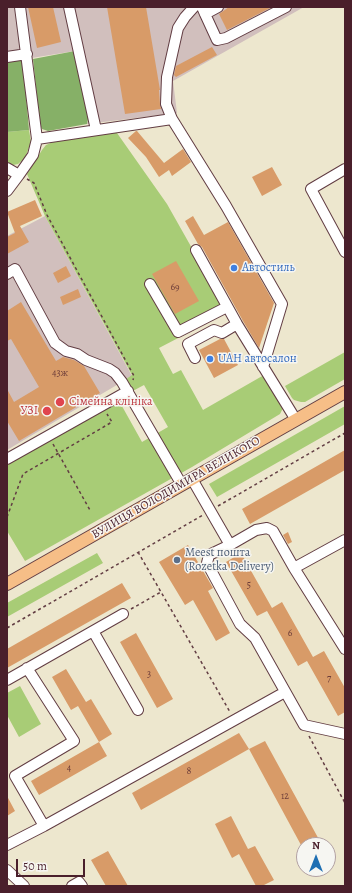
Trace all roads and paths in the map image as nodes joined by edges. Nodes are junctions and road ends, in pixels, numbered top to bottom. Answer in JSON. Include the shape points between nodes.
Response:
{"nodes":[{"id":1,"x":20,"y":7,"type":"edge"},
{"id":2,"x":70,"y":7,"type":"edge"},
{"id":3,"x":194,"y":7,"type":"edge"},
{"id":4,"x":218,"y":7,"type":"edge"},
{"id":5,"x":286,"y":7,"type":"edge"},
{"id":6,"x":204,"y":10,"type":"edge"},
{"id":7,"x":27,"y":54,"type":"junction"},
{"id":8,"x":7,"y":57,"type":"edge"},
{"id":9,"x":172,"y":119,"type":"junction"},
{"id":10,"x":96,"y":130,"type":"junction"},
{"id":11,"x":37,"y":139,"type":"junction"},
{"id":12,"x":7,"y":168,"type":"edge"},
{"id":13,"x":345,"y":169,"type":"edge"},
{"id":14,"x":19,"y":175,"type":"junction"},
{"id":15,"x":7,"y":191,"type":"edge"},
{"id":16,"x":196,"y":250,"type":"dead end"},
{"id":17,"x":345,"y":252,"type":"edge"},
{"id":18,"x":7,"y":274,"type":"edge"},
{"id":19,"x":150,"y":284,"type":"dead end"},
{"id":20,"x":227,"y":307,"type":"junction"},
{"id":21,"x":237,"y":324,"type":"junction"},
{"id":22,"x":195,"y":358,"type":"dead end"},
{"id":23,"x":263,"y":367,"type":"junction"},
{"id":24,"x":128,"y":391,"type":"junction"},
{"id":25,"x":345,"y":392,"type":"edge"},
{"id":26,"x":102,"y":406,"type":"junction"},
{"id":27,"x":296,"y":420,"type":"junction"},
{"id":28,"x":345,"y":433,"type":"edge"},
{"id":29,"x":49,"y":436,"type":"junction"},
{"id":30,"x":59,"y":453,"type":"junction"},
{"id":31,"x":7,"y":459,"type":"edge"},
{"id":32,"x":187,"y":482,"type":"junction"},
{"id":33,"x":210,"y":511,"type":"junction"},
{"id":34,"x":91,"y":512,"type":"dead end"},
{"id":35,"x":7,"y":517,"type":"edge"},
{"id":36,"x":345,"y":540,"type":"edge"},
{"id":37,"x":230,"y":545,"type":"junction"},
{"id":38,"x":138,"y":552,"type":"junction"},
{"id":39,"x":294,"y":568,"type":"junction"},
{"id":40,"x":7,"y":584,"type":"edge"},
{"id":41,"x":161,"y":592,"type":"junction"},
{"id":42,"x":123,"y":614,"type":"joint"},
{"id":43,"x":7,"y":628,"type":"edge"},
{"id":44,"x":93,"y":631,"type":"junction"},
{"id":45,"x":345,"y":649,"type":"edge"},
{"id":46,"x":27,"y":668,"type":"junction"},
{"id":47,"x":7,"y":680,"type":"edge"},
{"id":48,"x":285,"y":692,"type":"junction"},
{"id":49,"x":138,"y":710,"type":"dead end"},
{"id":50,"x":234,"y":720,"type":"junction"},
{"id":51,"x":304,"y":725,"type":"junction"},
{"id":52,"x":345,"y":734,"type":"edge"},
{"id":53,"x":345,"y":803,"type":"edge"},
{"id":54,"x":44,"y":826,"type":"junction"},
{"id":55,"x":7,"y":845,"type":"edge"},
{"id":56,"x":7,"y":870,"type":"edge"},
{"id":57,"x":24,"y":886,"type":"edge"},
{"id":58,"x":72,"y":886,"type":"edge"},
{"id":59,"x":82,"y":886,"type":"edge"}],
"edges":[{"from":1,"to":7,"type":"street"},
{"from":2,"to":10,"type":"street"},
{"from":3,"to":9,"type":"street","via":[[178,28],[167,77],[166,104]]},
{"from":4,"to":6,"type":"street"},
{"from":5,"to":6,"type":"street","via":[[226,38],[217,40]]},
{"from":7,"to":8,"type":"street"},
{"from":7,"to":11,"type":"street"},
{"from":9,"to":10,"type":"street"},
{"from":9,"to":23,"type":"street","via":[[282,304]]},
{"from":10,"to":11,"type":"street"},
{"from":11,"to":14,"type":"street","via":[[33,154]]},
{"from":12,"to":14,"type":"street"},
{"from":13,"to":17,"type":"street","via":[[311,189]]},
{"from":14,"to":15,"type":"street"},
{"from":14,"to":24,"type":"path","via":[[34,183],[47,214],[134,376]]},
{"from":16,"to":20,"type":"street"},
{"from":18,"to":24,"type":"street","via":[[15,270],[55,343],[66,351],[115,373]]},
{"from":19,"to":20,"type":"street","via":[[178,332]]},
{"from":20,"to":21,"type":"street"},
{"from":21,"to":22,"type":"street","via":[[222,333],[214,330],[188,344]]},
{"from":21,"to":23,"type":"street"},
{"from":23,"to":27,"type":"street"},
{"from":24,"to":26,"type":"street"},
{"from":24,"to":32,"type":"street"},
{"from":25,"to":27,"type":"main road","name":"ВУЛИЦЯ ВОЛОДИМИРА ВЕЛИКОГО"},
{"from":26,"to":29,"type":"street"},
{"from":26,"to":30,"type":"path","via":[[112,422]]},
{"from":27,"to":32,"type":"main road","name":"ВУЛИЦЯ ВОЛОДИМИРА ВЕЛИКОГО"},
{"from":28,"to":33,"type":"path"},
{"from":29,"to":30,"type":"path"},
{"from":29,"to":31,"type":"street"},
{"from":30,"to":34,"type":"path"},
{"from":30,"to":35,"type":"path","via":[[24,474]]},
{"from":32,"to":33,"type":"street"},
{"from":32,"to":40,"type":"main road","name":"ВУЛИЦЯ ВОЛОДИМИРА ВЕЛИКОГО"},
{"from":33,"to":37,"type":"street"},
{"from":33,"to":38,"type":"path"},
{"from":36,"to":39,"type":"street"},
{"from":37,"to":39,"type":"street","via":[[256,530],[267,528],[273,532]]},
{"from":37,"to":48,"type":"street","via":[[209,555],[206,564],[240,624],[255,638]]},
{"from":38,"to":41,"type":"path"},
{"from":38,"to":43,"type":"path"},
{"from":39,"to":45,"type":"street"},
{"from":41,"to":42,"type":"path"},
{"from":41,"to":50,"type":"path"},
{"from":42,"to":44,"type":"street"},
{"from":44,"to":46,"type":"street"},
{"from":44,"to":49,"type":"street"},
{"from":46,"to":47,"type":"street"},
{"from":46,"to":54,"type":"street","via":[[74,741],[15,776]]},
{"from":48,"to":50,"type":"street"},
{"from":48,"to":51,"type":"street"},
{"from":50,"to":54,"type":"street"},
{"from":51,"to":52,"type":"street"},
{"from":51,"to":53,"type":"path"},
{"from":54,"to":55,"type":"street"},
{"from":56,"to":57,"type":"street"},
{"from":58,"to":59,"type":"street","via":[[79,882]]}]}
